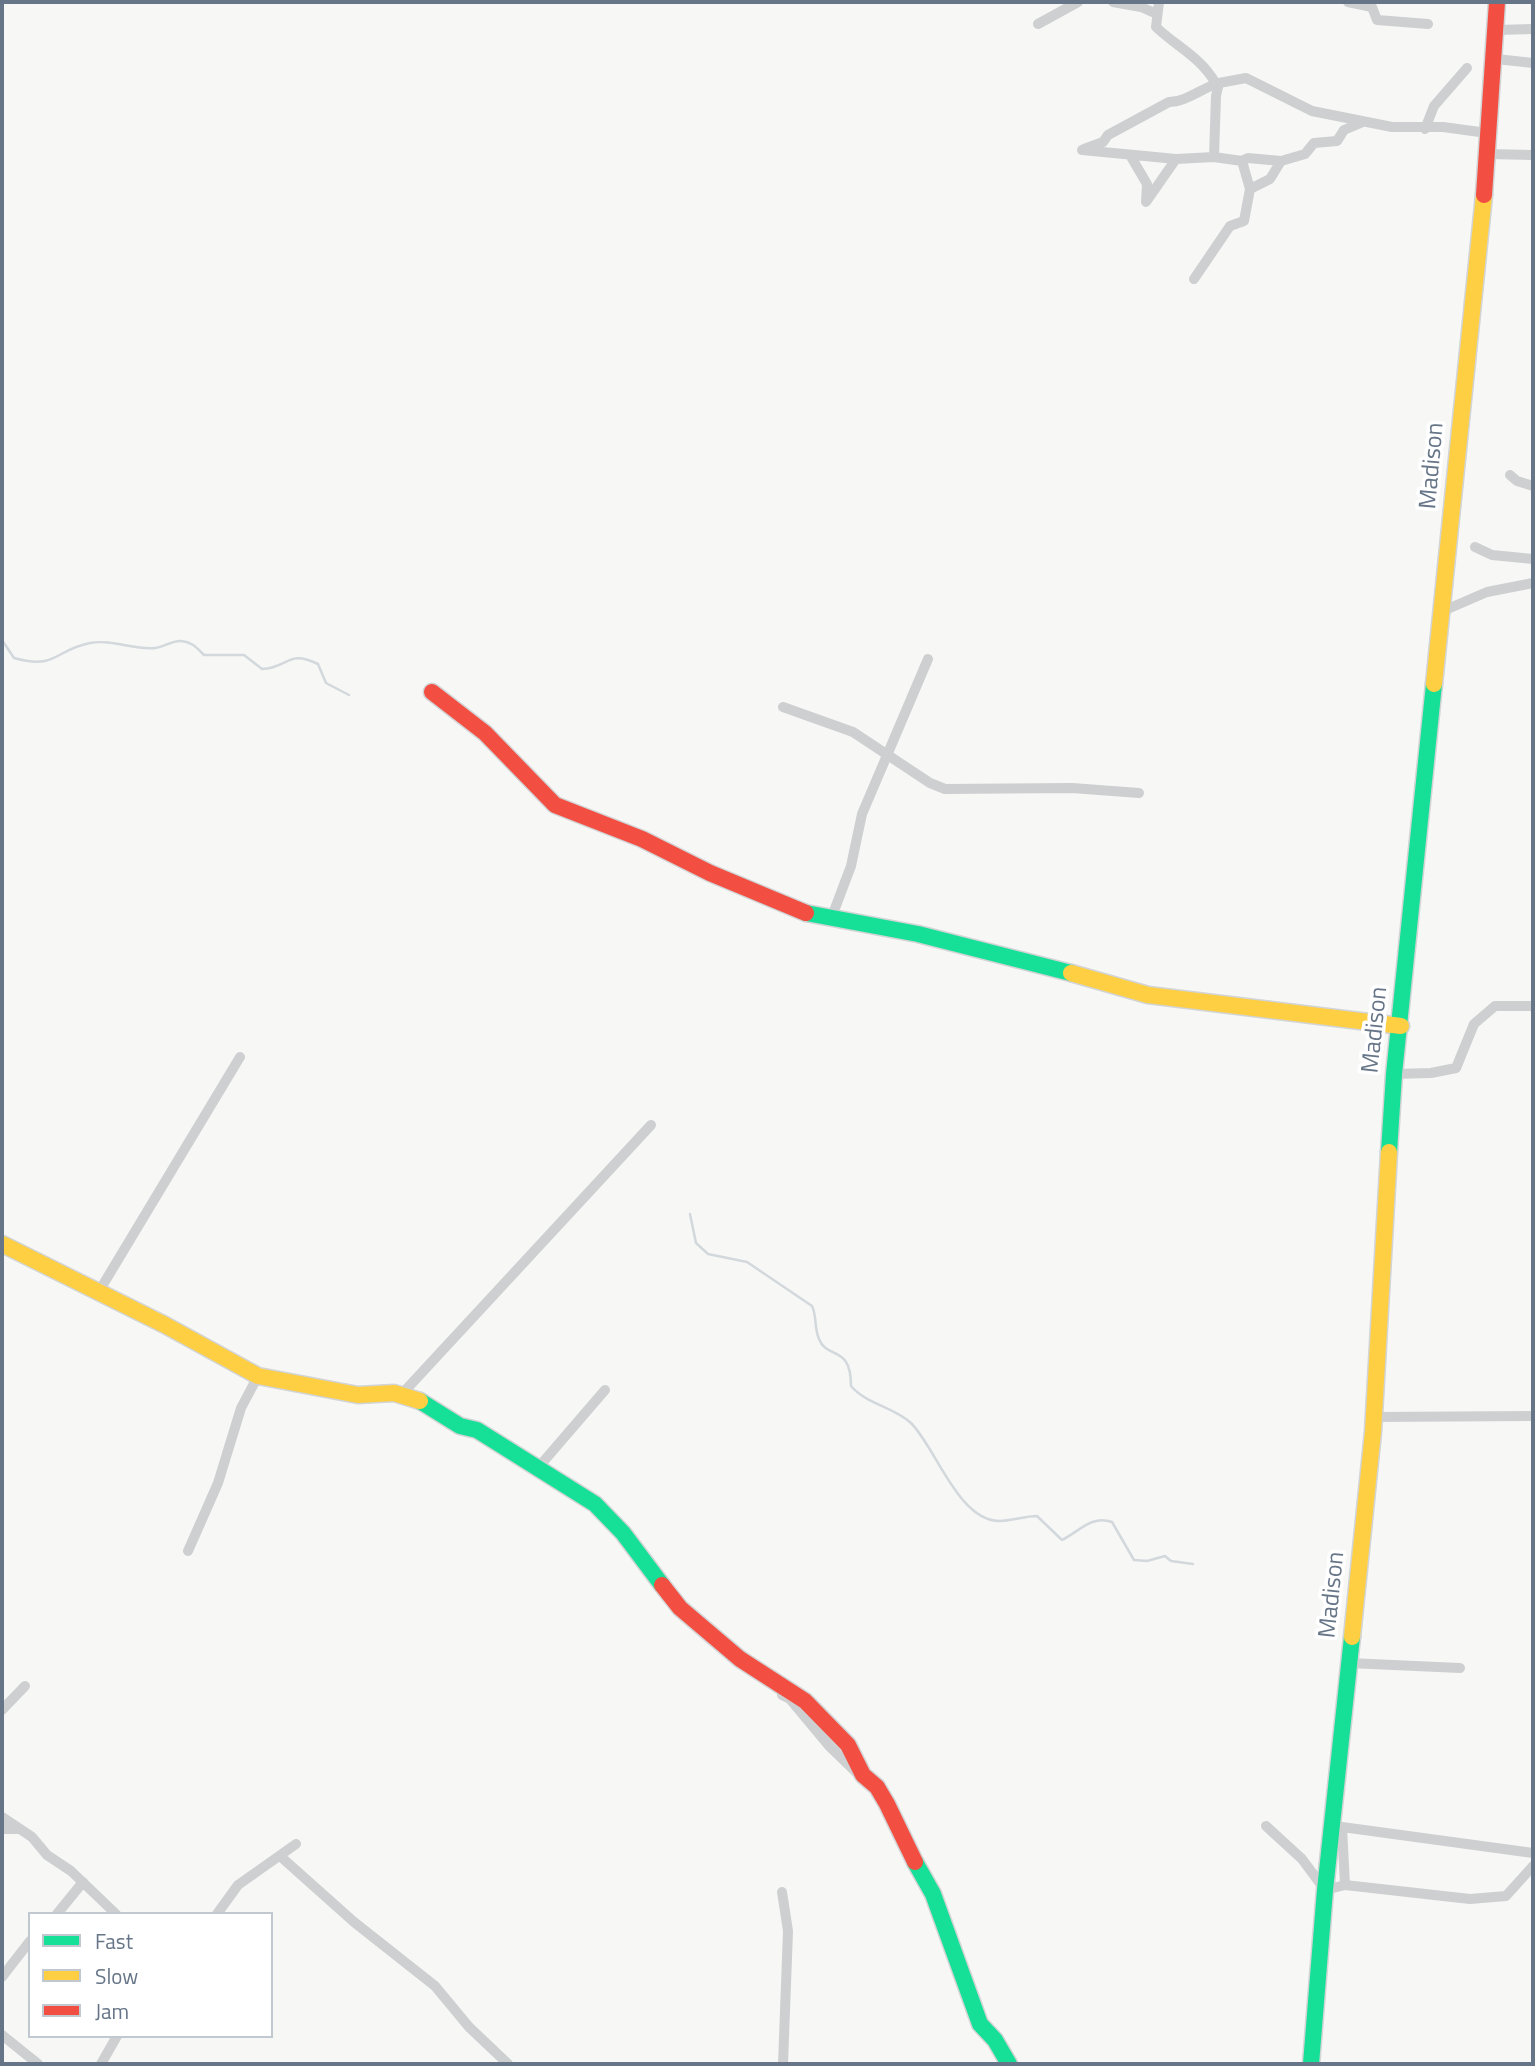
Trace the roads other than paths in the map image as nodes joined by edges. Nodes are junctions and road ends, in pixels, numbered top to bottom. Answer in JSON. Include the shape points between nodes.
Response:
{"nodes":[{"id":1,"x":1077,"y":2,"type":"edge"},
{"id":2,"x":1113,"y":2,"type":"edge"},
{"id":3,"x":1159,"y":2,"type":"edge"},
{"id":4,"x":1348,"y":2,"type":"edge"},
{"id":5,"x":1497,"y":2,"type":"edge"},
{"id":6,"x":1157,"y":14,"type":"junction"},
{"id":7,"x":1038,"y":24,"type":"dead end"},
{"id":8,"x":1428,"y":24,"type":"dead end"},
{"id":9,"x":1533,"y":29,"type":"edge"},
{"id":10,"x":1497,"y":30,"type":"junction"},
{"id":11,"x":1496,"y":59,"type":"junction"},
{"id":12,"x":1533,"y":63,"type":"edge"},
{"id":13,"x":1467,"y":68,"type":"dead end"},
{"id":14,"x":1218,"y":83,"type":"junction"},
{"id":15,"x":1363,"y":122,"type":"junction"},
{"id":16,"x":1425,"y":128,"type":"junction"},
{"id":17,"x":1488,"y":133,"type":"junction"},
{"id":18,"x":1488,"y":154,"type":"junction"},
{"id":19,"x":1130,"y":155,"type":"junction"},
{"id":20,"x":1533,"y":155,"type":"edge"},
{"id":21,"x":1214,"y":157,"type":"junction"},
{"id":22,"x":1176,"y":159,"type":"junction"},
{"id":23,"x":1282,"y":161,"type":"junction"},
{"id":24,"x":1242,"y":162,"type":"junction"},
{"id":25,"x":1250,"y":189,"type":"junction"},
{"id":26,"x":1194,"y":279,"type":"dead end"},
{"id":27,"x":1510,"y":475,"type":"dead end"},
{"id":28,"x":1533,"y":486,"type":"edge"},
{"id":29,"x":1475,"y":547,"type":"dead end"},
{"id":30,"x":1533,"y":559,"type":"edge"},
{"id":31,"x":1533,"y":583,"type":"edge"},
{"id":32,"x":1443,"y":611,"type":"junction"},
{"id":33,"x":929,"y":659,"type":"dead end"},
{"id":34,"x":432,"y":692,"type":"dead end"},
{"id":35,"x":783,"y":706,"type":"dead end"},
{"id":36,"x":886,"y":754,"type":"junction"},
{"id":37,"x":1139,"y":793,"type":"dead end"},
{"id":38,"x":831,"y":919,"type":"junction"},
{"id":39,"x":1533,"y":1006,"type":"edge"},
{"id":40,"x":1401,"y":1026,"type":"junction"},
{"id":41,"x":240,"y":1057,"type":"dead end"},
{"id":42,"x":1394,"y":1074,"type":"junction"},
{"id":43,"x":651,"y":1125,"type":"dead end"},
{"id":44,"x":2,"y":1244,"type":"edge"},
{"id":45,"x":98,"y":1293,"type":"junction"},
{"id":46,"x":258,"y":1376,"type":"junction"},
{"id":47,"x":605,"y":1390,"type":"dead end"},
{"id":48,"x":401,"y":1395,"type":"junction"},
{"id":49,"x":1374,"y":1416,"type":"junction"},
{"id":50,"x":1533,"y":1416,"type":"edge"},
{"id":51,"x":537,"y":1469,"type":"junction"},
{"id":52,"x":188,"y":1551,"type":"dead end"},
{"id":53,"x":1349,"y":1663,"type":"junction"},
{"id":54,"x":1460,"y":1668,"type":"dead end"},
{"id":55,"x":25,"y":1686,"type":"dead end"},
{"id":56,"x":2,"y":1710,"type":"edge"},
{"id":57,"x":2,"y":1817,"type":"edge"},
{"id":58,"x":1266,"y":1826,"type":"dead end"},
{"id":59,"x":2,"y":1829,"type":"edge"},
{"id":60,"x":20,"y":1829,"type":"junction"},
{"id":61,"x":296,"y":1844,"type":"dead end"},
{"id":62,"x":1533,"y":1853,"type":"edge"},
{"id":63,"x":280,"y":1856,"type":"junction"},
{"id":64,"x":1533,"y":1866,"type":"edge"},
{"id":65,"x":83,"y":1882,"type":"junction"},
{"id":66,"x":1345,"y":1885,"type":"junction"},
{"id":67,"x":1325,"y":1890,"type":"junction"},
{"id":68,"x":782,"y":1892,"type":"dead end"},
{"id":69,"x":59,"y":1912,"type":"edge"},
{"id":70,"x":114,"y":1912,"type":"edge"},
{"id":71,"x":218,"y":1912,"type":"edge"},
{"id":72,"x":28,"y":1944,"type":"edge"},
{"id":73,"x":2,"y":1977,"type":"edge"},
{"id":74,"x":2,"y":2035,"type":"edge"},
{"id":75,"x":116,"y":2038,"type":"edge"},
{"id":76,"x":38,"y":2064,"type":"edge"},
{"id":77,"x":101,"y":2064,"type":"edge"},
{"id":78,"x":508,"y":2064,"type":"edge"},
{"id":79,"x":783,"y":2064,"type":"edge"},
{"id":80,"x":1009,"y":2064,"type":"edge"},
{"id":81,"x":1311,"y":2064,"type":"edge"}],
"edges":[{"from":1,"to":7,"type":"street"},
{"from":2,"to":6,"type":"street"},
{"from":3,"to":6,"type":"street"},
{"from":4,"to":8,"type":"street","via":[[1372,7],[1377,20],[1387,23]]},
{"from":5,"to":10,"type":"street","name":"Madison"},
{"from":6,"to":14,"type":"street","via":[[1156,27],[1195,54]]},
{"from":9,"to":10,"type":"street"},
{"from":10,"to":11,"type":"street","name":"Madison"},
{"from":11,"to":12,"type":"street"},
{"from":11,"to":17,"type":"street","name":"Madison"},
{"from":13,"to":16,"type":"street","via":[[1434,106]]},
{"from":14,"to":15,"type":"street","via":[[1246,78],[1312,111]]},
{"from":14,"to":19,"type":"street","via":[[1180,102],[1168,102],[1082,150]]},
{"from":14,"to":21,"type":"street"},
{"from":15,"to":16,"type":"street"},
{"from":15,"to":23,"type":"street","via":[[1344,130],[1337,141],[1314,143],[1306,154]]},
{"from":16,"to":17,"type":"street"},
{"from":17,"to":18,"type":"street","name":"Madison"},
{"from":18,"to":20,"type":"street"},
{"from":18,"to":32,"type":"street","name":"Madison"},
{"from":19,"to":22,"type":"street"},
{"from":19,"to":22,"type":"street","via":[[1147,184],[1146,202]]},
{"from":21,"to":22,"type":"street"},
{"from":21,"to":24,"type":"street"},
{"from":23,"to":24,"type":"street","via":[[1248,158]]},
{"from":23,"to":25,"type":"street","via":[[1270,179]]},
{"from":24,"to":25,"type":"street"},
{"from":25,"to":26,"type":"street","via":[[1244,221],[1230,226]]},
{"from":27,"to":28,"type":"street"},
{"from":29,"to":30,"type":"street","via":[[1492,555]]},
{"from":31,"to":32,"type":"street","via":[[1486,592]]},
{"from":32,"to":40,"type":"street","name":"Madison","via":[[1421,784]]},
{"from":33,"to":36,"type":"street"},
{"from":34,"to":38,"type":"street","via":[[485,733],[555,805],[797,909]]},
{"from":35,"to":36,"type":"street","via":[[853,732]]},
{"from":36,"to":37,"type":"street","via":[[945,789],[1072,788]]},
{"from":36,"to":38,"type":"street","via":[[862,814],[851,866]]},
{"from":38,"to":40,"type":"street","via":[[908,932],[1149,995]]},
{"from":39,"to":42,"type":"street","via":[[1495,1006],[1474,1024],[1456,1068]]},
{"from":40,"to":42,"type":"street","name":"Madison"},
{"from":41,"to":45,"type":"street"},
{"from":42,"to":49,"type":"street","name":"Madison"},
{"from":43,"to":48,"type":"street"},
{"from":44,"to":45,"type":"street"},
{"from":45,"to":46,"type":"street"},
{"from":46,"to":48,"type":"street","via":[[359,1395]]},
{"from":46,"to":52,"type":"street","via":[[241,1408],[218,1483]]},
{"from":47,"to":51,"type":"street"},
{"from":48,"to":51,"type":"street","via":[[477,1430]]},
{"from":49,"to":50,"type":"street"},
{"from":49,"to":53,"type":"street","name":"Madison"},
{"from":51,"to":80,"type":"street","via":[[595,1504],[680,1608],[805,1701],[848,1745],[863,1775],[881,1795],[933,1894],[980,2024]]},
{"from":53,"to":54,"type":"street"},
{"from":53,"to":67,"type":"street","name":"Madison"},
{"from":55,"to":56,"type":"street"},
{"from":57,"to":60,"type":"street"},
{"from":58,"to":67,"type":"street","via":[[1302,1859]]},
{"from":59,"to":60,"type":"street"},
{"from":60,"to":65,"type":"street"},
{"from":61,"to":63,"type":"street"},
{"from":62,"to":66,"type":"street","via":[[1342,1827]]},
{"from":63,"to":71,"type":"street","via":[[238,1885]]},
{"from":63,"to":78,"type":"street","via":[[435,1986]]},
{"from":64,"to":66,"type":"street","via":[[1506,1896],[1470,1899]]},
{"from":65,"to":69,"type":"street"},
{"from":65,"to":70,"type":"street"},
{"from":66,"to":67,"type":"street"},
{"from":67,"to":81,"type":"street","name":"Madison"},
{"from":68,"to":79,"type":"street","via":[[788,1931]]},
{"from":72,"to":73,"type":"street"},
{"from":74,"to":76,"type":"street"},
{"from":75,"to":77,"type":"street"}]}
